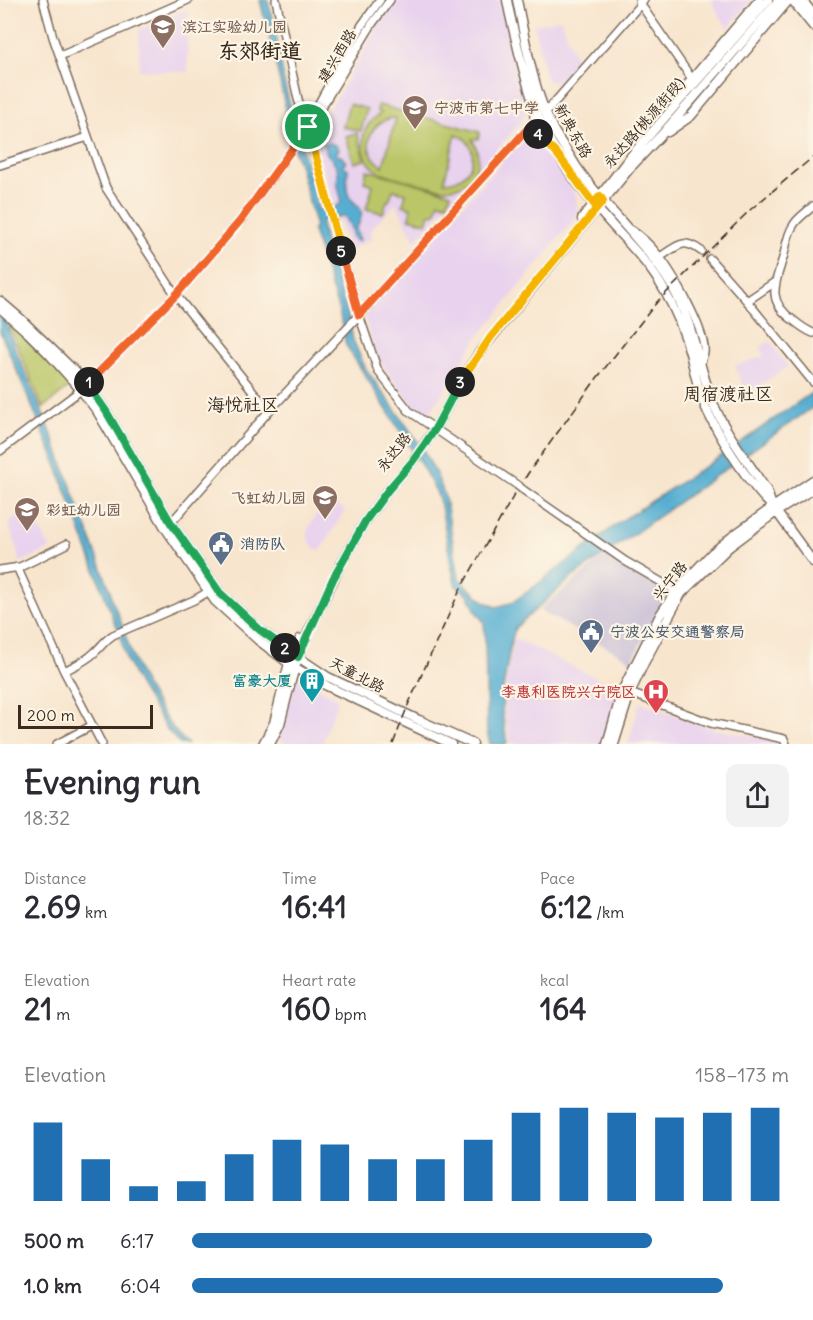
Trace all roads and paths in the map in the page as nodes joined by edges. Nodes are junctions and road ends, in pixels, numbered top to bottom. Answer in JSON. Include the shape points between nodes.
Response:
{"nodes":[{"id":1,"x":43,"y":0,"type":"edge"},
{"id":2,"x":188,"y":0,"type":"edge"},
{"id":3,"x":276,"y":0,"type":"edge"},
{"id":4,"x":380,"y":0,"type":"edge"},
{"id":5,"x":390,"y":0,"type":"edge"},
{"id":6,"x":507,"y":0,"type":"edge"},
{"id":7,"x":517,"y":0,"type":"edge"},
{"id":8,"x":759,"y":0,"type":"edge"},
{"id":9,"x":768,"y":0,"type":"edge"},
{"id":10,"x":779,"y":0,"type":"edge"},
{"id":11,"x":790,"y":0,"type":"edge"},
{"id":12,"x":802,"y":0,"type":"edge"},
{"id":13,"x":640,"y":1,"type":"edge"},
{"id":14,"x":813,"y":14,"type":"edge"},
{"id":15,"x":813,"y":26,"type":"edge"},
{"id":16,"x":60,"y":56,"type":"junction"},
{"id":17,"x":718,"y":64,"type":"junction"},
{"id":18,"x":692,"y":79,"type":"junction"},
{"id":19,"x":534,"y":104,"type":"junction"},
{"id":20,"x":546,"y":112,"type":"junction"},
{"id":21,"x":533,"y":123,"type":"junction"},
{"id":22,"x":306,"y":129,"type":"junction"},
{"id":23,"x":88,"y":137,"type":"junction"},
{"id":24,"x":657,"y":139,"type":"junction"},
{"id":25,"x":640,"y":146,"type":"junction"},
{"id":26,"x":556,"y":152,"type":"junction"},
{"id":27,"x":0,"y":165,"type":"edge"},
{"id":28,"x":601,"y":199,"type":"junction"},
{"id":29,"x":595,"y":206,"type":"junction"},
{"id":30,"x":813,"y":206,"type":"edge"},
{"id":31,"x":628,"y":228,"type":"junction"},
{"id":32,"x":701,"y":251,"type":"dead end"},
{"id":33,"x":660,"y":257,"type":"junction"},
{"id":34,"x":710,"y":259,"type":"dead end"},
{"id":35,"x":775,"y":282,"type":"junction"},
{"id":36,"x":176,"y":295,"type":"junction"},
{"id":37,"x":0,"y":301,"type":"edge"},
{"id":38,"x":747,"y":301,"type":"junction"},
{"id":39,"x":2,"y":310,"type":"edge"},
{"id":40,"x":357,"y":317,"type":"junction"},
{"id":41,"x":813,"y":333,"type":"edge"},
{"id":42,"x":701,"y":362,"type":"junction"},
{"id":43,"x":813,"y":382,"type":"edge"},
{"id":44,"x":84,"y":387,"type":"junction"},
{"id":45,"x":269,"y":411,"type":"junction"},
{"id":46,"x":433,"y":427,"type":"junction"},
{"id":47,"x":731,"y":444,"type":"junction"},
{"id":48,"x":0,"y":451,"type":"edge"},
{"id":49,"x":813,"y":480,"type":"edge"},
{"id":50,"x":813,"y":489,"type":"edge"},
{"id":51,"x":774,"y":509,"type":"junction"},
{"id":52,"x":168,"y":526,"type":"junction"},
{"id":53,"x":67,"y":544,"type":"dead end"},
{"id":54,"x":813,"y":562,"type":"edge"},
{"id":55,"x":17,"y":567,"type":"junction"},
{"id":56,"x":0,"y":570,"type":"edge"},
{"id":57,"x":208,"y":592,"type":"junction"},
{"id":58,"x":678,"y":592,"type":"junction"},
{"id":59,"x":295,"y":656,"type":"junction"},
{"id":60,"x":292,"y":665,"type":"junction"},
{"id":61,"x":64,"y":671,"type":"junction"},
{"id":62,"x":630,"y":693,"type":"junction"},
{"id":63,"x":91,"y":726,"type":"junction"},
{"id":64,"x":57,"y":744,"type":"edge"},
{"id":65,"x":102,"y":744,"type":"edge"},
{"id":66,"x":263,"y":744,"type":"edge"},
{"id":67,"x":270,"y":744,"type":"edge"},
{"id":68,"x":451,"y":744,"type":"edge"},
{"id":69,"x":473,"y":744,"type":"edge"},
{"id":70,"x":607,"y":744,"type":"edge"},
{"id":71,"x":614,"y":744,"type":"edge"},
{"id":72,"x":786,"y":744,"type":"edge"}],
"edges":[{"from":1,"to":16,"type":"street"},
{"from":2,"to":16,"type":"street"},
{"from":3,"to":22,"type":"street"},
{"from":4,"to":22,"type":"street","name":"建兴西路","via":[[362,25]]},
{"from":5,"to":22,"type":"street","name":"建兴西路"},
{"from":6,"to":19,"type":"main road","name":"新典东路"},
{"from":7,"to":20,"type":"main road","name":"新典东路","via":[[533,75]]},
{"from":8,"to":18,"type":"main road"},
{"from":9,"to":17,"type":"main road"},
{"from":10,"to":17,"type":"main road"},
{"from":11,"to":15,"type":"main road"},
{"from":11,"to":24,"type":"main road","via":[[691,116]]},
{"from":12,"to":14,"type":"main road"},
{"from":13,"to":18,"type":"street"},
{"from":13,"to":20,"type":"street"},
{"from":16,"to":23,"type":"street"},
{"from":17,"to":24,"type":"main road","name":"永达路(桃源街段)"},
{"from":17,"to":25,"type":"main road","name":"永达路(桃源街段)"},
{"from":18,"to":25,"type":"main road"},
{"from":19,"to":21,"type":"street"},
{"from":19,"to":26,"type":"main road","name":"新典东路"},
{"from":20,"to":28,"type":"main road","name":"新典东路","via":[[554,131]]},
{"from":21,"to":26,"type":"street","via":[[540,138]]},
{"from":21,"to":40,"type":"street"},
{"from":22,"to":36,"type":"street","name":"建兴西路","via":[[240,221]]},
{"from":22,"to":40,"type":"street"},
{"from":23,"to":27,"type":"street"},
{"from":23,"to":36,"type":"street","via":[[106,188]]},
{"from":24,"to":28,"type":"main road","name":"永达路(桃源街段)"},
{"from":25,"to":28,"type":"main road","name":"永达路(桃源街段)"},
{"from":26,"to":29,"type":"main road","name":"新典东路"},
{"from":28,"to":29,"type":"main road","name":"永达路(桃源街段)"},
{"from":28,"to":31,"type":"main road","name":"新典东路"},
{"from":29,"to":46,"type":"main road","name":"永达路","via":[[479,353]]},
{"from":29,"to":47,"type":"main road","name":"新典东路","via":[[648,265],[664,290],[680,323],[703,402]]},
{"from":30,"to":35,"type":"street","via":[[791,229]]},
{"from":31,"to":33,"type":"street"},
{"from":31,"to":42,"type":"main road","name":"新典东路","via":[[670,283],[686,315]]},
{"from":32,"to":33,"type":"street","via":[[690,243],[682,243]]},
{"from":33,"to":42,"type":"street","via":[[698,326],[704,352]]},
{"from":34,"to":38,"type":"street"},
{"from":35,"to":38,"type":"street"},
{"from":35,"to":41,"type":"street","via":[[773,292],[780,309]]},
{"from":36,"to":44,"type":"street","name":"建兴西路"},
{"from":36,"to":45,"type":"street"},
{"from":37,"to":44,"type":"main road","name":"天童北路","via":[[48,345]]},
{"from":38,"to":43,"type":"street"},
{"from":39,"to":44,"type":"main road","name":"天童北路"},
{"from":40,"to":45,"type":"street"},
{"from":40,"to":46,"type":"street","via":[[378,371],[410,411]]},
{"from":42,"to":47,"type":"main road","name":"新典东路"},
{"from":44,"to":48,"type":"street","name":"建兴西路"},
{"from":44,"to":52,"type":"main road","name":"天童北路"},
{"from":45,"to":52,"type":"street"},
{"from":46,"to":58,"type":"street","via":[[596,541]]},
{"from":46,"to":59,"type":"main road","name":"永达路","via":[[362,528]]},
{"from":47,"to":51,"type":"main road","via":[[767,491]]},
{"from":49,"to":51,"type":"main road","name":"兴宁路"},
{"from":50,"to":51,"type":"main road","name":"兴宁路"},
{"from":51,"to":54,"type":"main road"},
{"from":51,"to":58,"type":"main road","name":"兴宁路","via":[[712,553]]},
{"from":52,"to":57,"type":"main road","name":"天童北路"},
{"from":52,"to":59,"type":"main road","name":"天童北路","via":[[220,593]]},
{"from":53,"to":55,"type":"street"},
{"from":55,"to":56,"type":"street"},
{"from":55,"to":61,"type":"street"},
{"from":57,"to":60,"type":"main road","name":"天童北路","via":[[258,640]]},
{"from":57,"to":61,"type":"street","via":[[113,635],[93,654]]},
{"from":58,"to":62,"type":"main road","name":"兴宁路"},
{"from":58,"to":70,"type":"main road","name":"兴宁路","via":[[660,615],[622,691]]},
{"from":59,"to":60,"type":"main road","name":"永达路"},
{"from":59,"to":69,"type":"main road","name":"天童北路","via":[[340,683]]},
{"from":60,"to":66,"type":"main road","name":"永达路","via":[[274,723]]},
{"from":60,"to":67,"type":"main road","name":"永达路","via":[[280,724]]},
{"from":60,"to":68,"type":"main road","name":"天童北路","via":[[327,686]]},
{"from":61,"to":63,"type":"street"},
{"from":62,"to":71,"type":"main road","name":"兴宁路"},
{"from":62,"to":72,"type":"street","via":[[711,723],[784,739]]},
{"from":63,"to":64,"type":"street"},
{"from":63,"to":65,"type":"street"}]}
